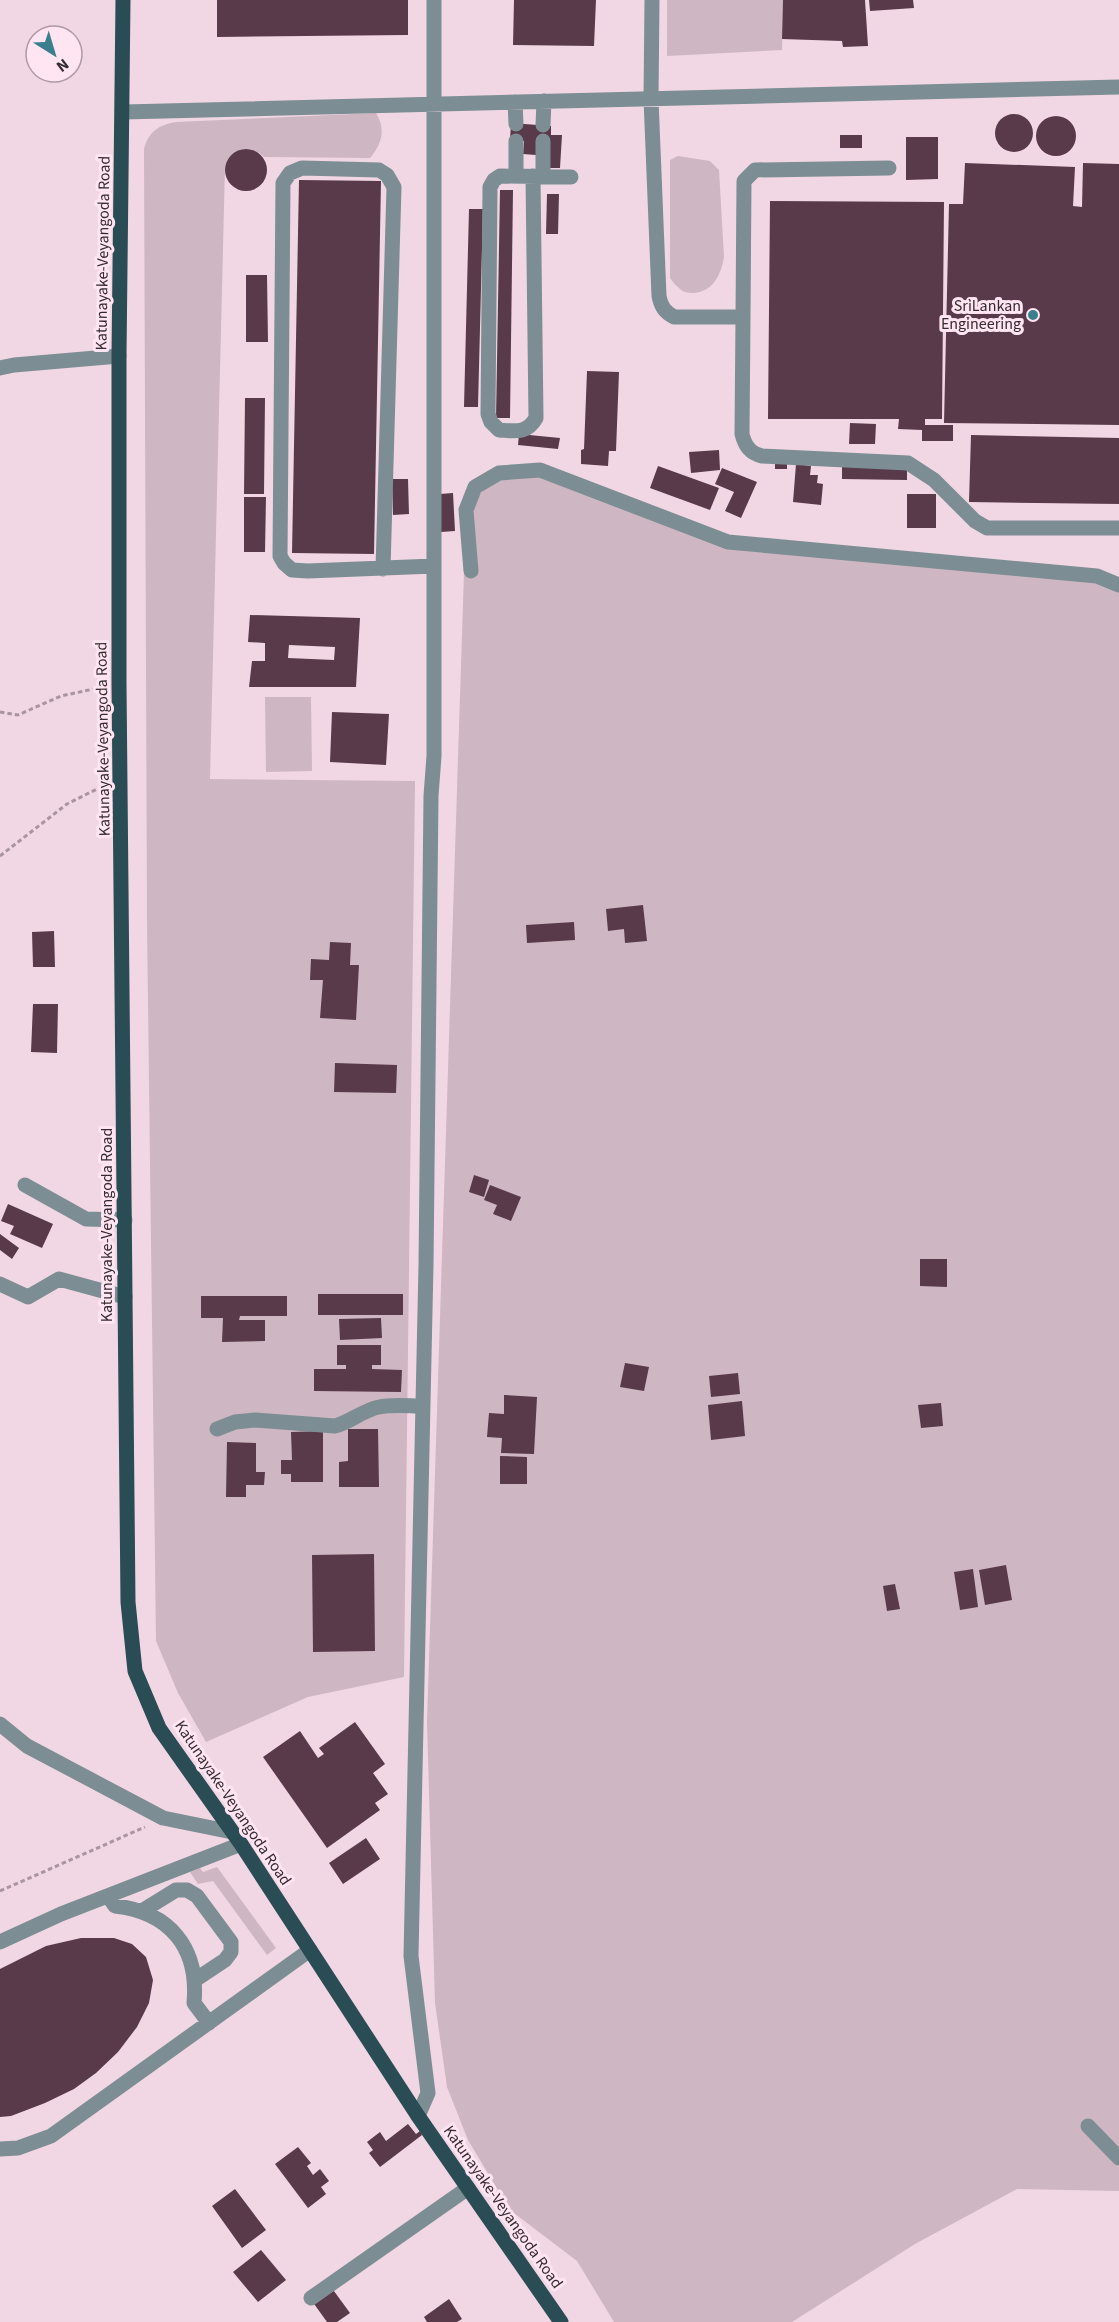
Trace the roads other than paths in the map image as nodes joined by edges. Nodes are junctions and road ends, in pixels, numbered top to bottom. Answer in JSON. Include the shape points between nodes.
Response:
{"nodes":[{"id":1,"x":123,"y":0,"type":"edge"},
{"id":2,"x":434,"y":0,"type":"edge"},
{"id":3,"x":652,"y":0,"type":"edge"},
{"id":4,"x":1119,"y":87,"type":"edge"},
{"id":5,"x":651,"y":99,"type":"junction"},
{"id":6,"x":544,"y":101,"type":"junction"},
{"id":7,"x":515,"y":102,"type":"junction"},
{"id":8,"x":433,"y":104,"type":"junction"},
{"id":9,"x":123,"y":112,"type":"junction"},
{"id":10,"x":516,"y":124,"type":"dead end"},
{"id":11,"x":543,"y":125,"type":"dead end"},
{"id":12,"x":516,"y":141,"type":"dead end"},
{"id":13,"x":543,"y":141,"type":"dead end"},
{"id":14,"x":889,"y":168,"type":"dead end"},
{"id":15,"x":516,"y":176,"type":"junction"},
{"id":16,"x":538,"y":176,"type":"junction"},
{"id":17,"x":571,"y":177,"type":"dead end"},
{"id":18,"x":743,"y":317,"type":"junction"},
{"id":19,"x":119,"y":356,"type":"junction"},
{"id":20,"x":0,"y":368,"type":"edge"},
{"id":21,"x":1119,"y":528,"type":"edge"},
{"id":22,"x":434,"y":566,"type":"junction"},
{"id":23,"x":383,"y":568,"type":"junction"},
{"id":24,"x":471,"y":571,"type":"dead end"},
{"id":25,"x":1119,"y":585,"type":"edge"},
{"id":26,"x":24,"y":1185,"type":"dead end"},
{"id":27,"x":125,"y":1220,"type":"junction"},
{"id":28,"x":0,"y":1284,"type":"edge"},
{"id":29,"x":125,"y":1297,"type":"junction"},
{"id":30,"x":423,"y":1406,"type":"junction"},
{"id":31,"x":217,"y":1429,"type":"dead end"},
{"id":32,"x":0,"y":1725,"type":"edge"},
{"id":33,"x":237,"y":1838,"type":"junction"},
{"id":34,"x":108,"y":1896,"type":"junction"},
{"id":35,"x":142,"y":1911,"type":"junction"},
{"id":36,"x":0,"y":1942,"type":"edge"},
{"id":37,"x":310,"y":1950,"type":"junction"},
{"id":38,"x":195,"y":1980,"type":"junction"},
{"id":39,"x":209,"y":2023,"type":"junction"},
{"id":40,"x":418,"y":2116,"type":"junction"},
{"id":41,"x":1088,"y":2126,"type":"dead end"},
{"id":42,"x":0,"y":2149,"type":"edge"},
{"id":43,"x":1119,"y":2158,"type":"edge"},
{"id":44,"x":468,"y":2188,"type":"junction"},
{"id":45,"x":311,"y":2298,"type":"dead end"},
{"id":46,"x":561,"y":2322,"type":"edge"}],
"edges":[{"from":1,"to":9,"type":"main road","name":"Katunayake-Veyangoda Road"},
{"from":2,"to":8,"type":"street"},
{"from":3,"to":5,"type":"street"},
{"from":4,"to":5,"type":"street"},
{"from":5,"to":6,"type":"street"},
{"from":5,"to":18,"type":"street","via":[[661,304],[674,318]]},
{"from":6,"to":7,"type":"street"},
{"from":6,"to":11,"type":"street"},
{"from":7,"to":8,"type":"street"},
{"from":7,"to":10,"type":"street"},
{"from":8,"to":9,"type":"street"},
{"from":8,"to":22,"type":"street"},
{"from":9,"to":19,"type":"main road","name":"Katunayake-Veyangoda Road"},
{"from":12,"to":15,"type":"street"},
{"from":13,"to":16,"type":"street"},
{"from":14,"to":18,"type":"street","via":[[760,168],[750,173],[744,181]]},
{"from":15,"to":16,"type":"street"},
{"from":15,"to":16,"type":"street","via":[[500,176],[490,187],[488,414],[499,430],[520,432],[528,429],[536,418]]},
{"from":16,"to":17,"type":"street"},
{"from":18,"to":21,"type":"street","via":[[742,434],[744,444],[753,453],[908,463],[934,480],[987,528]]},
{"from":19,"to":20,"type":"street"},
{"from":19,"to":27,"type":"main road","name":"Katunayake-Veyangoda Road"},
{"from":22,"to":23,"type":"street"},
{"from":22,"to":30,"type":"street"},
{"from":23,"to":23,"type":"street","via":[[292,570],[280,556],[284,183],[290,172],[302,168],[379,170],[394,187]]},
{"from":24,"to":25,"type":"street","via":[[466,510],[475,488],[500,473],[540,470],[728,542],[1097,576]]},
{"from":26,"to":27,"type":"street","via":[[86,1219]]},
{"from":27,"to":29,"type":"main road","name":"Katunayake-Veyangoda Road"},
{"from":28,"to":29,"type":"street","via":[[28,1298],[59,1279]]},
{"from":29,"to":33,"type":"main road","name":"Katunayake-Veyangoda Road","via":[[128,1602],[135,1671],[159,1728]]},
{"from":30,"to":31,"type":"street","via":[[379,1407],[335,1426],[255,1420]]},
{"from":30,"to":40,"type":"street","via":[[411,1956],[428,2093]]},
{"from":32,"to":33,"type":"street","via":[[27,1746],[163,1818]]},
{"from":33,"to":34,"type":"street"},
{"from":33,"to":37,"type":"main road","name":"Katunayake-Veyangoda Road"},
{"from":34,"to":35,"type":"street","via":[[115,1906]]},
{"from":34,"to":36,"type":"street"},
{"from":35,"to":38,"type":"street","via":[[171,1929],[191,1959]]},
{"from":35,"to":38,"type":"street","via":[[176,1890],[187,1890],[197,1896],[231,1942],[231,1952]]},
{"from":37,"to":39,"type":"street"},
{"from":37,"to":40,"type":"main road","name":"Katunayake-Veyangoda Road"},
{"from":38,"to":39,"type":"street","via":[[194,2003]]},
{"from":39,"to":42,"type":"street","via":[[51,2136],[18,2148]]},
{"from":40,"to":44,"type":"main road","name":"Katunayake-Veyangoda Road"},
{"from":41,"to":43,"type":"street"},
{"from":44,"to":45,"type":"street"},
{"from":44,"to":46,"type":"main road","name":"Katunayake-Veyangoda Road"}]}
